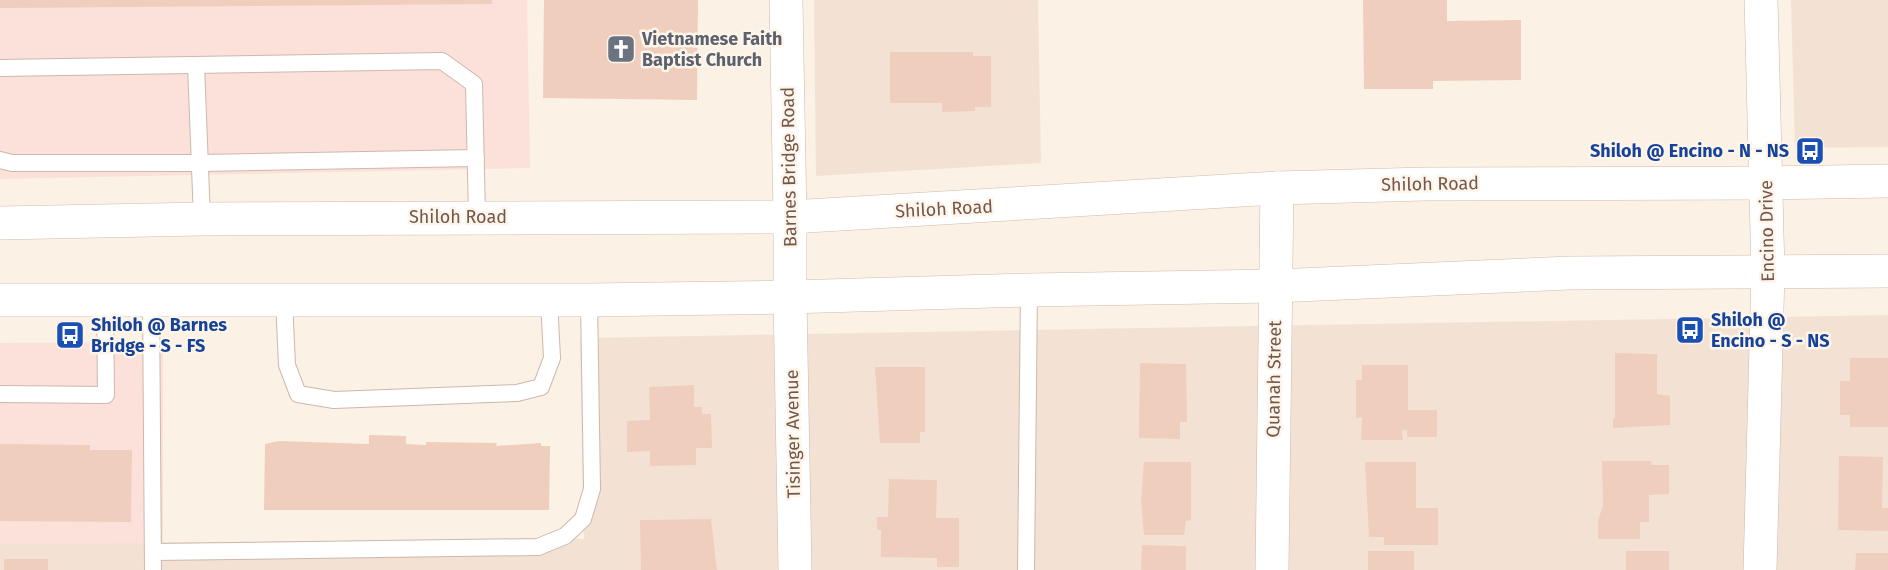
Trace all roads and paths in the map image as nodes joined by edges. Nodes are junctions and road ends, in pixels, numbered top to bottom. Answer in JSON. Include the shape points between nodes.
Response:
{"nodes":[{"id":1,"x":786,"y":0,"type":"edge"},
{"id":2,"x":1761,"y":0,"type":"edge"},
{"id":3,"x":196,"y":65,"type":"junction"},
{"id":4,"x":0,"y":68,"type":"edge"},
{"id":5,"x":476,"y":158,"type":"junction"},
{"id":6,"x":0,"y":160,"type":"edge"},
{"id":7,"x":200,"y":163,"type":"junction"},
{"id":8,"x":1888,"y":181,"type":"edge"},
{"id":9,"x":1766,"y":183,"type":"junction"},
{"id":10,"x":1277,"y":188,"type":"junction"},
{"id":11,"x":477,"y":217,"type":"junction"},
{"id":12,"x":790,"y":217,"type":"junction"},
{"id":13,"x":202,"y":219,"type":"junction"},
{"id":14,"x":0,"y":223,"type":"edge"},
{"id":15,"x":1888,"y":271,"type":"edge"},
{"id":16,"x":1768,"y":272,"type":"junction"},
{"id":17,"x":1275,"y":286,"type":"junction"},
{"id":18,"x":1029,"y":290,"type":"junction"},
{"id":19,"x":790,"y":297,"type":"junction"},
{"id":20,"x":0,"y":300,"type":"edge"},
{"id":21,"x":105,"y":300,"type":"junction"},
{"id":22,"x":284,"y":300,"type":"junction"},
{"id":23,"x":549,"y":300,"type":"junction"},
{"id":24,"x":589,"y":300,"type":"junction"},
{"id":25,"x":151,"y":301,"type":"junction"},
{"id":26,"x":0,"y":394,"type":"edge"},
{"id":27,"x":153,"y":552,"type":"junction"},
{"id":28,"x":153,"y":570,"type":"edge"},
{"id":29,"x":795,"y":570,"type":"edge"},
{"id":30,"x":1026,"y":570,"type":"edge"},
{"id":31,"x":1272,"y":570,"type":"edge"},
{"id":32,"x":1760,"y":570,"type":"edge"}],
"edges":[{"from":1,"to":12,"type":"main road","name":"Barnes Bridge Road"},
{"from":2,"to":9,"type":"main road","name":"Encino Drive"},
{"from":3,"to":4,"type":"lane"},
{"from":3,"to":5,"type":"lane","via":[[442,61],[474,84]]},
{"from":3,"to":7,"type":"lane"},
{"from":5,"to":7,"type":"lane"},
{"from":5,"to":11,"type":"lane"},
{"from":6,"to":7,"type":"lane"},
{"from":7,"to":13,"type":"lane"},
{"from":8,"to":9,"type":"main road","name":"Shiloh Road"},
{"from":9,"to":10,"type":"main road","name":"Shiloh Road"},
{"from":9,"to":16,"type":"main road","name":"Encino Drive"},
{"from":10,"to":12,"type":"main road","name":"Shiloh Road"},
{"from":10,"to":17,"type":"main road","name":"Quanah Street"},
{"from":11,"to":12,"type":"main road","name":"Shiloh Road"},
{"from":11,"to":13,"type":"main road","name":"Shiloh Road"},
{"from":12,"to":19,"type":"main road","name":"Barnes Bridge Road"},
{"from":13,"to":14,"type":"main road","name":"Shiloh Road"},
{"from":15,"to":16,"type":"main road"},
{"from":16,"to":17,"type":"main road","via":[[1570,273]]},
{"from":16,"to":32,"type":"main road","name":"Encino Drive"},
{"from":17,"to":18,"type":"main road"},
{"from":17,"to":31,"type":"main road","name":"Quanah Street"},
{"from":18,"to":19,"type":"main road"},
{"from":18,"to":30,"type":"lane"},
{"from":19,"to":24,"type":"main road"},
{"from":19,"to":29,"type":"main road","name":"Tisinger Avenue"},
{"from":20,"to":21,"type":"main road"},
{"from":21,"to":25,"type":"main road"},
{"from":21,"to":26,"type":"lane","via":[[106,395]]},
{"from":22,"to":23,"type":"main road"},
{"from":22,"to":23,"type":"lane","via":[[287,365],[298,394],[334,400],[517,393],[541,387],[552,358]]},
{"from":22,"to":25,"type":"main road"},
{"from":23,"to":24,"type":"main road"},
{"from":24,"to":27,"type":"lane","via":[[592,489],[583,519],[565,536],[538,547]]},
{"from":25,"to":27,"type":"lane"},
{"from":27,"to":28,"type":"lane"}]}
